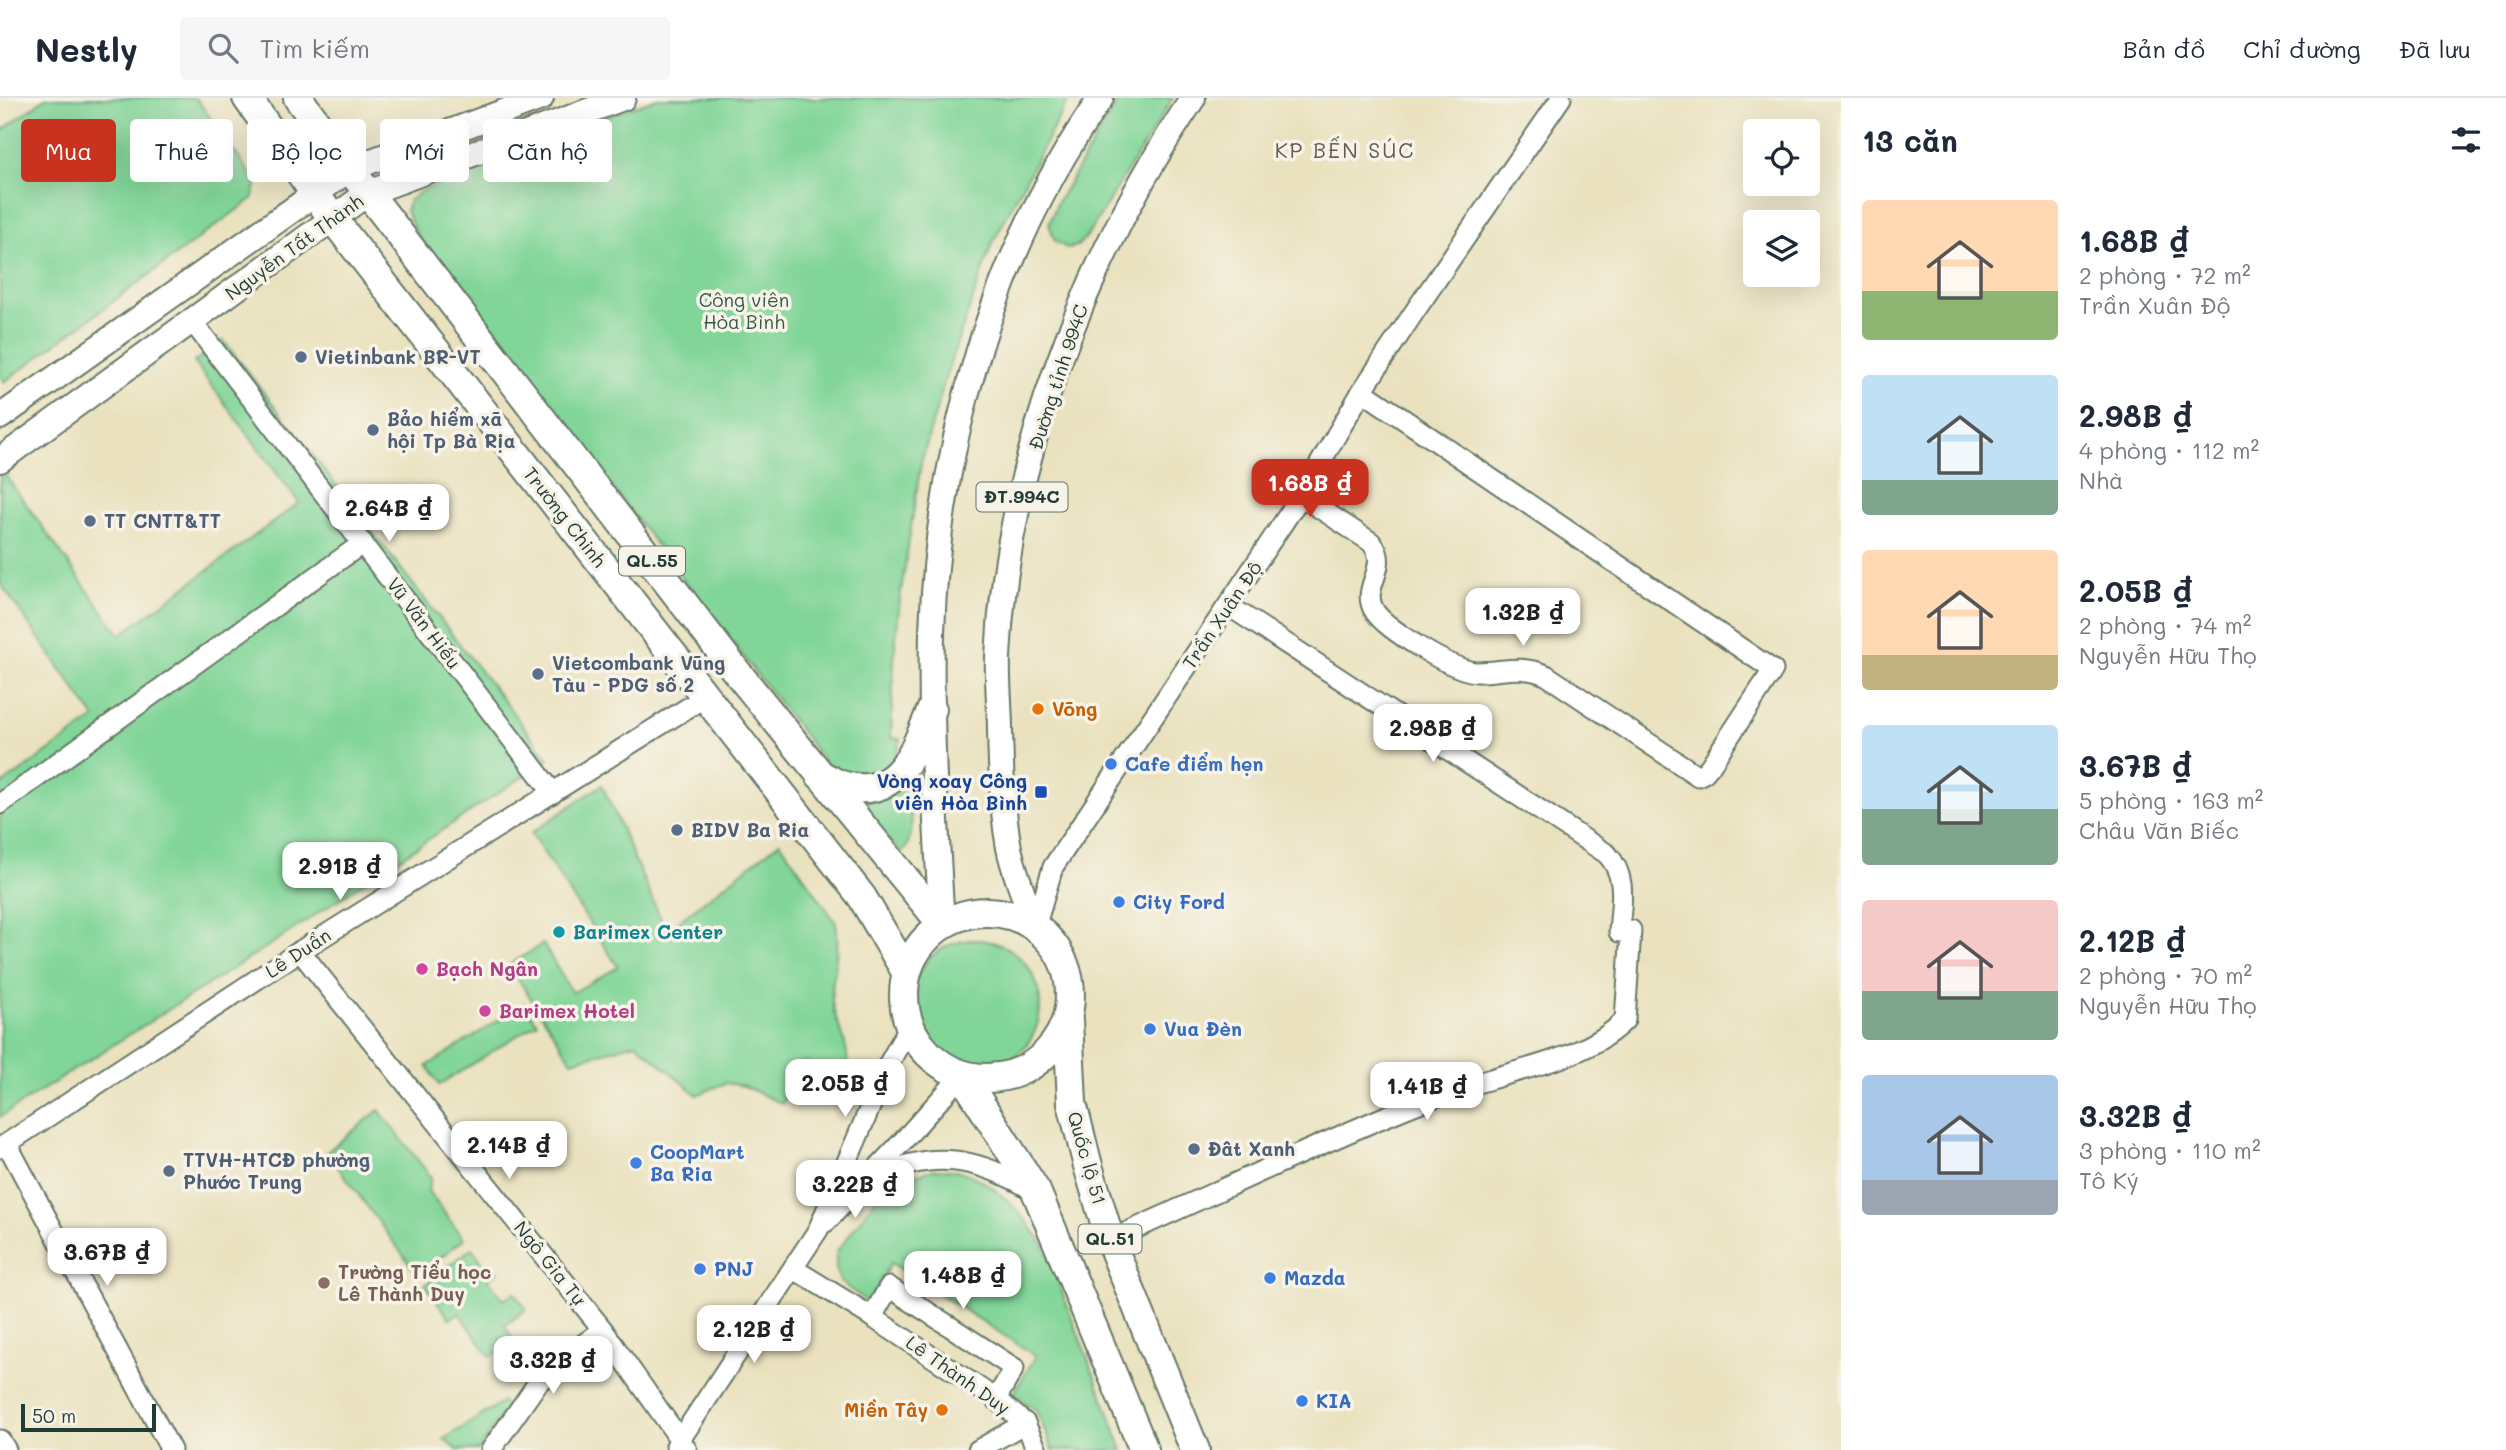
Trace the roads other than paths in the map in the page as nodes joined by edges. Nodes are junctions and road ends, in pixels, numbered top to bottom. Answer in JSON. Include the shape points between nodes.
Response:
{"nodes":[{"id":1,"x":247,"y":98,"type":"edge"},
{"id":2,"x":298,"y":98,"type":"edge"},
{"id":3,"x":541,"y":98,"type":"edge"},
{"id":4,"x":623,"y":98,"type":"edge"},
{"id":5,"x":1101,"y":98,"type":"edge"},
{"id":6,"x":1193,"y":98,"type":"edge"},
{"id":7,"x":1561,"y":98,"type":"edge"},
{"id":8,"x":313,"y":119,"type":"edge"},
{"id":9,"x":366,"y":163,"type":"edge"},
{"id":10,"x":332,"y":182,"type":"edge"},
{"id":11,"x":360,"y":182,"type":"edge"},
{"id":12,"x":316,"y":193,"type":"junction"},
{"id":13,"x":368,"y":193,"type":"junction"},
{"id":14,"x":333,"y":219,"type":"junction"},
{"id":15,"x":192,"y":321,"type":"junction"},
{"id":16,"x":1362,"y":391,"type":"junction"},
{"id":17,"x":1,"y":415,"type":"edge"},
{"id":18,"x":23,"y":444,"type":"junction"},
{"id":19,"x":0,"y":460,"type":"edge"},
{"id":20,"x":1301,"y":496,"type":"junction"},
{"id":21,"x":363,"y":543,"type":"junction"},
{"id":22,"x":1229,"y":606,"type":"junction"},
{"id":23,"x":705,"y":697,"type":"junction"},
{"id":24,"x":932,"y":709,"type":"junction"},
{"id":25,"x":819,"y":775,"type":"junction"},
{"id":26,"x":553,"y":793,"type":"junction"},
{"id":27,"x":0,"y":804,"type":"edge"},
{"id":28,"x":942,"y":924,"type":"junction"},
{"id":29,"x":1035,"y":928,"type":"junction"},
{"id":30,"x":300,"y":951,"type":"junction"},
{"id":31,"x":906,"y":972,"type":"junction"},
{"id":32,"x":1068,"y":1017,"type":"junction"},
{"id":33,"x":909,"y":1027,"type":"junction"},
{"id":34,"x":962,"y":1075,"type":"junction"},
{"id":35,"x":3,"y":1146,"type":"edge"},
{"id":36,"x":865,"y":1182,"type":"junction"},
{"id":37,"x":1036,"y":1191,"type":"junction"},
{"id":38,"x":818,"y":1230,"type":"junction"},
{"id":39,"x":1110,"y":1240,"type":"junction"},
{"id":40,"x":794,"y":1269,"type":"junction"},
{"id":41,"x":872,"y":1317,"type":"junction"},
{"id":42,"x":603,"y":1330,"type":"junction"},
{"id":43,"x":996,"y":1399,"type":"junction"},
{"id":44,"x":1026,"y":1423,"type":"junction"},
{"id":45,"x":0,"y":1440,"type":"edge"},
{"id":46,"x":680,"y":1446,"type":"edge"},
{"id":47,"x":6,"y":1450,"type":"edge"},
{"id":48,"x":171,"y":1450,"type":"edge"},
{"id":49,"x":491,"y":1450,"type":"edge"},
{"id":50,"x":978,"y":1450,"type":"edge"},
{"id":51,"x":1037,"y":1450,"type":"edge"},
{"id":52,"x":1144,"y":1450,"type":"edge"},
{"id":53,"x":1195,"y":1450,"type":"edge"}],
"edges":[{"from":1,"to":12,"type":"highway","name":"Trường Chinh","number":"QL.55"},
{"from":2,"to":8,"type":"highway","number":"QL.55"},
{"from":3,"to":9,"type":"main road","name":"Nguyễn Tất Thành"},
{"from":4,"to":13,"type":"main road","name":"Nguyễn Tất Thành"},
{"from":5,"to":24,"type":"main road","number":"ĐT.994C","via":[[1061,162],[1021,241],[972,376],[954,443],[942,519],[932,631]]},
{"from":6,"to":29,"type":"main road","name":"Đường tỉnh 994C","number":"ĐT.994C","via":[[1137,186],[1072,324],[1038,428],[1014,533],[998,659],[1002,785],[1008,845]]},
{"from":7,"to":16,"type":"street","name":"Trần Xuân Độ"},
{"from":10,"to":12,"type":"main road","name":"Nguyễn Tất Thành"},
{"from":11,"to":13,"type":"highway","number":"QL.55"},
{"from":12,"to":14,"type":"highway","name":"Trường Chinh","number":"QL.55"},
{"from":12,"to":17,"type":"main road","name":"Nguyễn Tất Thành"},
{"from":13,"to":14,"type":"main road","name":"Nguyễn Tất Thành"},
{"from":13,"to":25,"type":"highway","number":"QL.55"},
{"from":14,"to":15,"type":"main road","name":"Nguyễn Tất Thành"},
{"from":14,"to":23,"type":"highway","name":"Trường Chinh","number":"QL.55"},
{"from":15,"to":18,"type":"main road","name":"Nguyễn Tất Thành"},
{"from":15,"to":21,"type":"street","name":"Vũ Văn Hiếu"},
{"from":16,"to":20,"type":"street","name":"Trần Xuân Độ"},
{"from":16,"to":20,"type":"street","via":[[1773,670],[1710,766],[1698,776],[1546,675],[1520,668],[1462,669],[1387,625],[1369,597],[1379,551]]},
{"from":17,"to":18,"type":"main road"},
{"from":18,"to":19,"type":"main road","name":"Nguyễn Tất Thành"},
{"from":20,"to":22,"type":"street","name":"Trần Xuân Độ"},
{"from":21,"to":26,"type":"street","name":"Vũ Văn Hiếu"},
{"from":21,"to":27,"type":"street"},
{"from":22,"to":29,"type":"street","name":"Trần Xuân Độ","via":[[1053,867]]},
{"from":22,"to":39,"type":"street","via":[[1608,854],[1622,881],[1625,1020],[1583,1048],[1394,1113]]},
{"from":23,"to":26,"type":"street","name":"Lê Duẩn"},
{"from":23,"to":31,"type":"highway","name":"Trường Chinh","number":"QL.55","via":[[862,897]]},
{"from":24,"to":25,"type":"highway","via":[[910,759],[896,776],[874,787],[846,786]]},
{"from":24,"to":28,"type":"main road","number":"ĐT.994C"},
{"from":25,"to":28,"type":"highway","number":"QL.55"},
{"from":26,"to":30,"type":"street","name":"Lê Duẩn"},
{"from":28,"to":29,"type":"highway","via":[[980,912],[999,913]]},
{"from":28,"to":31,"type":"highway","via":[[927,937]]},
{"from":29,"to":32,"type":"highway","via":[[1061,958],[1068,977]]},
{"from":30,"to":35,"type":"street","name":"Lê Duẩn"},
{"from":30,"to":42,"type":"street","name":"Ngô Gia Tự"},
{"from":31,"to":33,"type":"highway","via":[[904,1009]]},
{"from":32,"to":34,"type":"highway","via":[[1053,1047],[1027,1069],[995,1078]]},
{"from":32,"to":39,"type":"highway","name":"Quốc lộ 51","number":"QL.51","via":[[1072,1103]]},
{"from":33,"to":34,"type":"highway","via":[[930,1057]]},
{"from":33,"to":38,"type":"street","via":[[888,1065]]},
{"from":34,"to":36,"type":"street"},
{"from":34,"to":37,"type":"highway","number":"QL.51"},
{"from":35,"to":48,"type":"street"},
{"from":36,"to":37,"type":"street","via":[[897,1166],[954,1159],[989,1167]]},
{"from":36,"to":38,"type":"street"},
{"from":37,"to":52,"type":"highway","number":"QL.51"},
{"from":38,"to":40,"type":"street"},
{"from":39,"to":53,"type":"highway","name":"Quốc lộ 51","number":"QL.51"},
{"from":40,"to":41,"type":"street","name":"Lê Thành Duy"},
{"from":40,"to":46,"type":"street"},
{"from":41,"to":43,"type":"street","name":"Lê Thành Duy"},
{"from":41,"to":43,"type":"street","via":[[889,1287],[1014,1368]]},
{"from":42,"to":46,"type":"street","name":"Ngô Gia Tự"},
{"from":42,"to":49,"type":"street","via":[[537,1384]]},
{"from":43,"to":44,"type":"street","name":"Lê Thành Duy"},
{"from":44,"to":50,"type":"street"},
{"from":44,"to":51,"type":"street","name":"Lê Thành Duy"},
{"from":45,"to":47,"type":"street"}]}
